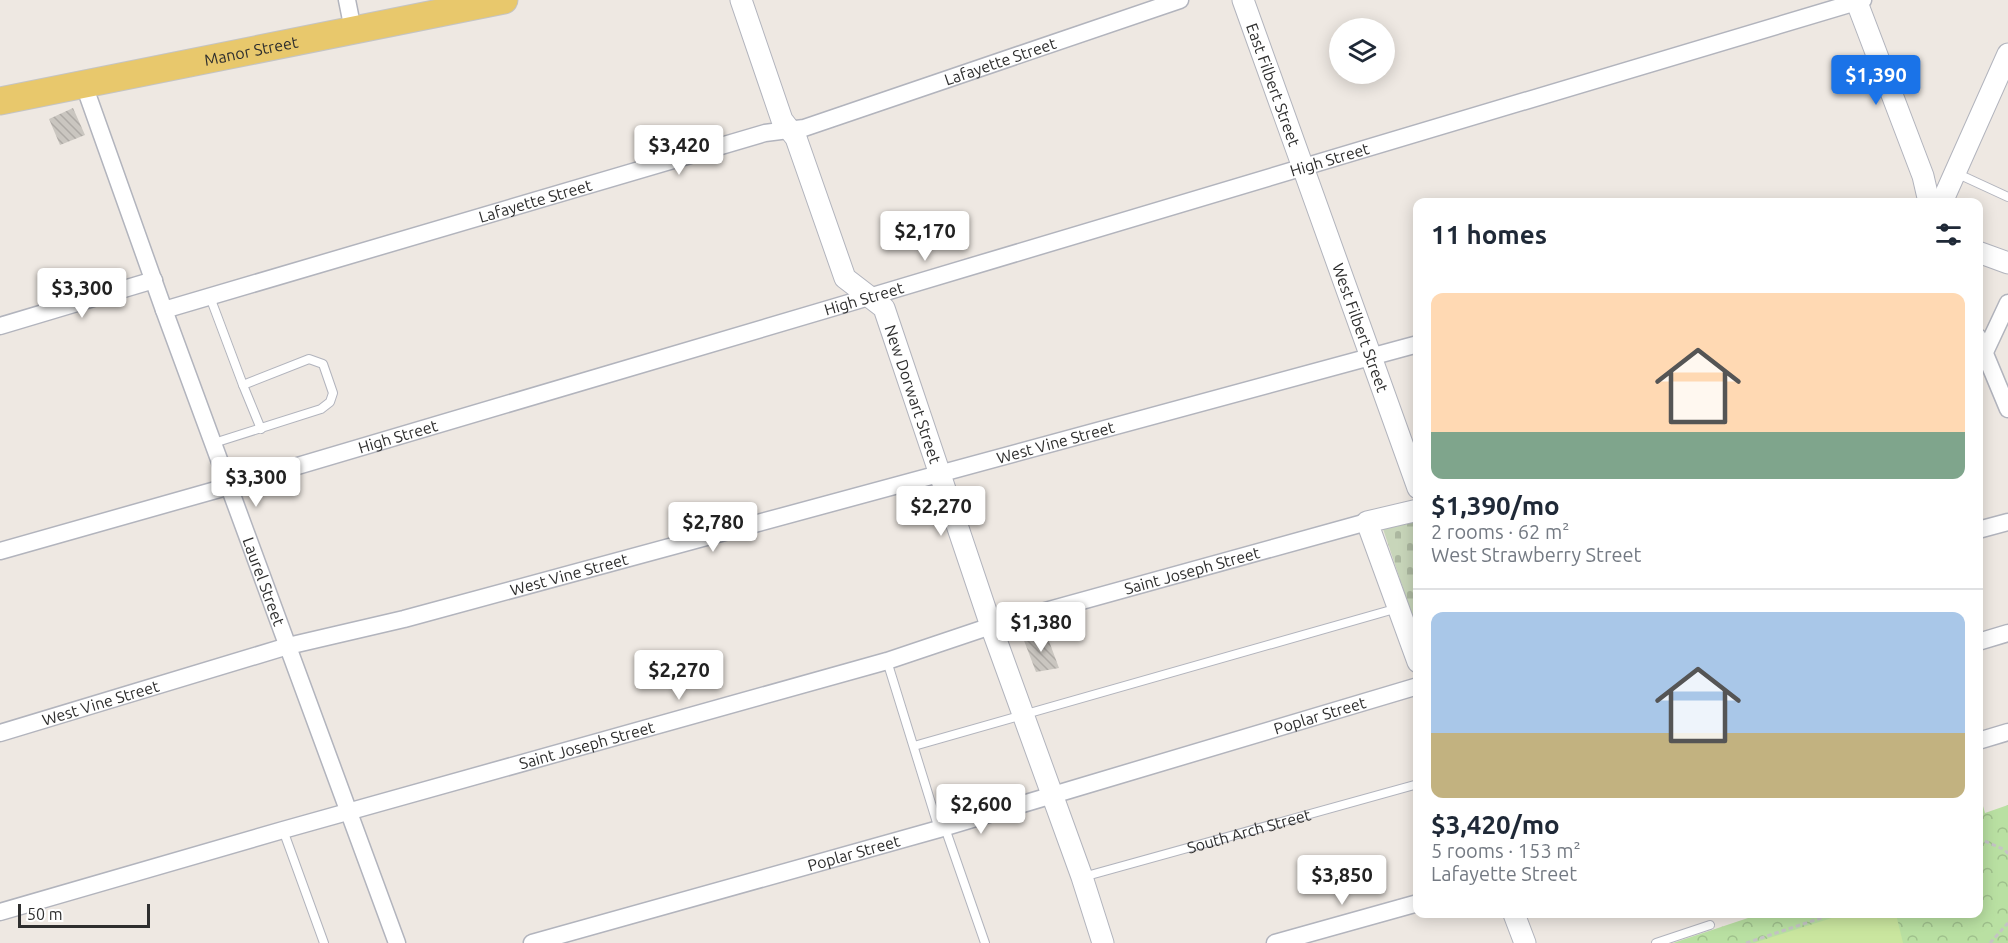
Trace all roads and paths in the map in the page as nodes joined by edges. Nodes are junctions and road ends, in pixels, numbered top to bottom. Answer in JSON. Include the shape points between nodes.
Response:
{"nodes":[{"id":1,"x":347,"y":0,"type":"edge"},
{"id":2,"x":504,"y":0,"type":"edge"},
{"id":3,"x":741,"y":0,"type":"edge"},
{"id":4,"x":1180,"y":0,"type":"edge"},
{"id":5,"x":1243,"y":0,"type":"edge"},
{"id":6,"x":1859,"y":1,"type":"edge"},
{"id":7,"x":353,"y":30,"type":"junction"},
{"id":8,"x":2008,"y":54,"type":"edge"},
{"id":9,"x":84,"y":85,"type":"junction"},
{"id":10,"x":0,"y":101,"type":"edge"},
{"id":11,"x":789,"y":130,"type":"junction"},
{"id":12,"x":1303,"y":169,"type":"junction"},
{"id":13,"x":1955,"y":173,"type":"junction"},
{"id":14,"x":2008,"y":197,"type":"edge"},
{"id":15,"x":1928,"y":198,"type":"edge"},
{"id":16,"x":1944,"y":198,"type":"edge"},
{"id":17,"x":1983,"y":254,"type":"edge"},
{"id":18,"x":2008,"y":263,"type":"edge"},
{"id":19,"x":154,"y":280,"type":"junction"},
{"id":20,"x":210,"y":297,"type":"junction"},
{"id":21,"x":869,"y":297,"type":"junction"},
{"id":22,"x":2008,"y":303,"type":"edge"},
{"id":23,"x":164,"y":310,"type":"junction"},
{"id":24,"x":0,"y":326,"type":"edge"},
{"id":25,"x":1983,"y":343,"type":"edge"},
{"id":26,"x":1413,"y":345,"type":"edge"},
{"id":27,"x":1983,"y":355,"type":"edge"},
{"id":28,"x":1370,"y":357,"type":"junction"},
{"id":29,"x":243,"y":386,"type":"junction"},
{"id":30,"x":2008,"y":410,"type":"edge"},
{"id":31,"x":261,"y":429,"type":"junction"},
{"id":32,"x":214,"y":443,"type":"junction"},
{"id":33,"x":941,"y":473,"type":"junction"},
{"id":34,"x":1413,"y":474,"type":"edge"},
{"id":35,"x":230,"y":486,"type":"junction"},
{"id":36,"x":1413,"y":511,"type":"edge"},
{"id":37,"x":1367,"y":522,"type":"junction"},
{"id":38,"x":2008,"y":522,"type":"edge"},
{"id":39,"x":1983,"y":529,"type":"edge"},
{"id":40,"x":0,"y":550,"type":"edge"},
{"id":41,"x":1398,"y":608,"type":"junction"},
{"id":42,"x":991,"y":626,"type":"junction"},
{"id":43,"x":2008,"y":633,"type":"edge"},
{"id":44,"x":1983,"y":640,"type":"edge"},
{"id":45,"x":288,"y":646,"type":"junction"},
{"id":46,"x":1413,"y":648,"type":"edge"},
{"id":47,"x":887,"y":661,"type":"junction"},
{"id":48,"x":1413,"y":688,"type":"edge"},
{"id":49,"x":1024,"y":715,"type":"junction"},
{"id":50,"x":2008,"y":732,"type":"edge"},
{"id":51,"x":0,"y":733,"type":"edge"},
{"id":52,"x":1983,"y":740,"type":"edge"},
{"id":53,"x":914,"y":746,"type":"junction"},
{"id":54,"x":1413,"y":785,"type":"edge"},
{"id":55,"x":1052,"y":796,"type":"junction"},
{"id":56,"x":348,"y":812,"type":"junction"},
{"id":57,"x":942,"y":828,"type":"junction"},
{"id":58,"x":283,"y":830,"type":"junction"},
{"id":59,"x":1983,"y":840,"type":"edge"},
{"id":60,"x":2007,"y":851,"type":"edge"},
{"id":61,"x":1082,"y":877,"type":"junction"},
{"id":62,"x":1413,"y":904,"type":"edge"},
{"id":63,"x":0,"y":912,"type":"edge"},
{"id":64,"x":1516,"y":918,"type":"edge"},
{"id":65,"x":1821,"y":918,"type":"edge"},
{"id":66,"x":2008,"y":923,"type":"edge"},
{"id":67,"x":1710,"y":925,"type":"dead end"},
{"id":68,"x":324,"y":943,"type":"edge"},
{"id":69,"x":397,"y":943,"type":"edge"},
{"id":70,"x":532,"y":943,"type":"edge"},
{"id":71,"x":986,"y":943,"type":"edge"},
{"id":72,"x":1103,"y":943,"type":"edge"},
{"id":73,"x":1275,"y":943,"type":"edge"},
{"id":74,"x":1525,"y":943,"type":"edge"},
{"id":75,"x":1656,"y":943,"type":"edge"},
{"id":76,"x":1746,"y":943,"type":"edge"},
{"id":77,"x":1990,"y":943,"type":"edge"}],
"edges":[{"from":1,"to":7,"type":"street"},
{"from":2,"to":7,"type":"main road","name":"Manor Street"},
{"from":3,"to":11,"type":"street","name":"New Dorwart Street","via":[[782,120]]},
{"from":4,"to":11,"type":"street","name":"Lafayette Street"},
{"from":5,"to":12,"type":"street","name":"East Filbert Street"},
{"from":6,"to":12,"type":"street","name":"High Street"},
{"from":6,"to":15,"type":"street"},
{"from":7,"to":9,"type":"main road","name":"Manor Street"},
{"from":8,"to":13,"type":"street"},
{"from":9,"to":10,"type":"main road","name":"Manor Street"},
{"from":9,"to":19,"type":"street","name":"Laurel Street"},
{"from":11,"to":20,"type":"street","name":"Lafayette Street","via":[[765,132]]},
{"from":11,"to":21,"type":"street","name":"New Dorwart Street","via":[[796,138],[845,278]]},
{"from":12,"to":21,"type":"street","name":"High Street"},
{"from":12,"to":28,"type":"street","name":"West Filbert Street"},
{"from":13,"to":14,"type":"lane"},
{"from":13,"to":16,"type":"street"},
{"from":17,"to":18,"type":"street"},
{"from":19,"to":23,"type":"street","name":"Laurel Street"},
{"from":19,"to":24,"type":"street"},
{"from":20,"to":23,"type":"street","name":"Lafayette Street"},
{"from":20,"to":29,"type":"lane"},
{"from":21,"to":33,"type":"street","name":"New Dorwart Street","via":[[884,308]]},
{"from":21,"to":35,"type":"street","name":"High Street"},
{"from":22,"to":25,"type":"street"},
{"from":23,"to":32,"type":"street","name":"Laurel Street"},
{"from":26,"to":28,"type":"street","name":"West Vine Street"},
{"from":27,"to":30,"type":"street"},
{"from":28,"to":33,"type":"street","name":"West Vine Street"},
{"from":28,"to":34,"type":"street","name":"West Filbert Street"},
{"from":29,"to":31,"type":"lane"},
{"from":29,"to":31,"type":"lane","via":[[309,359],[323,364],[333,393],[330,402],[321,410]]},
{"from":31,"to":32,"type":"lane"},
{"from":32,"to":35,"type":"street","name":"Laurel Street"},
{"from":33,"to":42,"type":"street","name":"New Dorwart Street"},
{"from":33,"to":45,"type":"street","name":"West Vine Street","via":[[404,619]]},
{"from":35,"to":40,"type":"street","name":"High Street"},
{"from":35,"to":45,"type":"street","name":"Laurel Street"},
{"from":36,"to":37,"type":"street","name":"Saint Joseph Street"},
{"from":37,"to":41,"type":"street"},
{"from":37,"to":42,"type":"street","name":"Saint Joseph Street"},
{"from":38,"to":39,"type":"street"},
{"from":41,"to":46,"type":"street"},
{"from":41,"to":49,"type":"lane"},
{"from":42,"to":47,"type":"street","name":"Saint Joseph Street"},
{"from":42,"to":49,"type":"street","name":"New Dorwart Street"},
{"from":43,"to":44,"type":"street"},
{"from":45,"to":51,"type":"street","name":"West Vine Street"},
{"from":45,"to":56,"type":"street","name":"Laurel Street"},
{"from":47,"to":53,"type":"lane"},
{"from":47,"to":56,"type":"street","name":"Saint Joseph Street"},
{"from":48,"to":55,"type":"street","name":"Poplar Street"},
{"from":49,"to":53,"type":"lane"},
{"from":49,"to":55,"type":"street","name":"New Dorwart Street"},
{"from":50,"to":52,"type":"street"},
{"from":53,"to":57,"type":"lane"},
{"from":54,"to":61,"type":"lane","name":"South Arch Street"},
{"from":55,"to":57,"type":"street","name":"Poplar Street"},
{"from":55,"to":61,"type":"street","name":"New Dorwart Street"},
{"from":56,"to":58,"type":"street","name":"Saint Joseph Street"},
{"from":56,"to":69,"type":"street","name":"Laurel Street"},
{"from":57,"to":70,"type":"street","name":"Poplar Street"},
{"from":57,"to":71,"type":"lane"},
{"from":58,"to":63,"type":"street","name":"Saint Joseph Street"},
{"from":58,"to":68,"type":"lane"},
{"from":59,"to":60,"type":"path"},
{"from":61,"to":72,"type":"street","name":"New Dorwart Street"},
{"from":62,"to":73,"type":"street"},
{"from":64,"to":74,"type":"street"},
{"from":65,"to":76,"type":"path"},
{"from":66,"to":77,"type":"path"},
{"from":67,"to":75,"type":"lane"}]}
